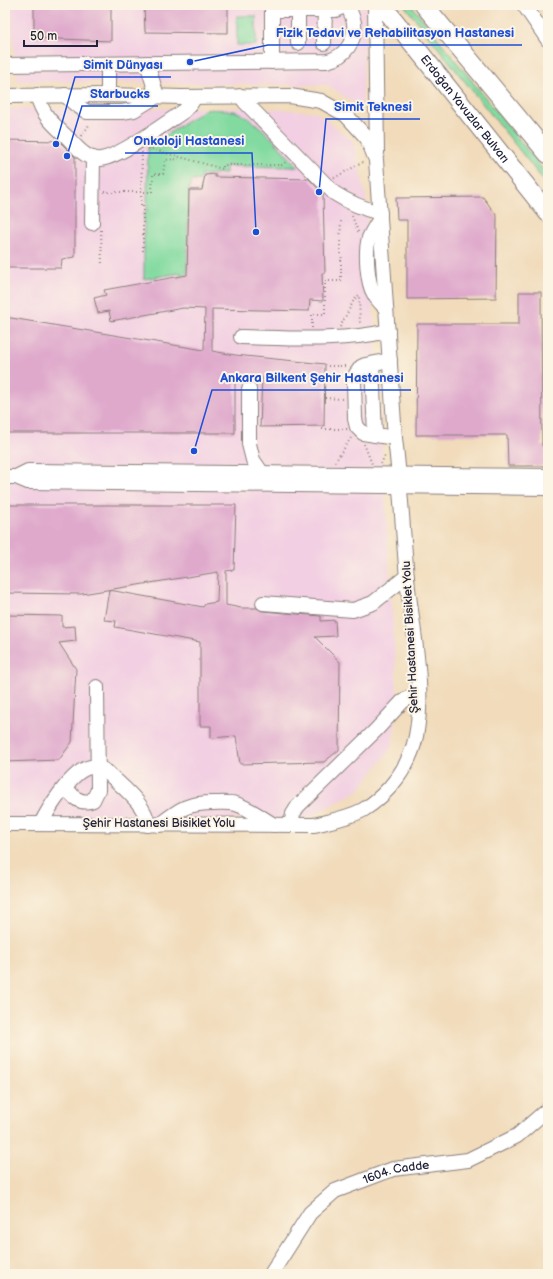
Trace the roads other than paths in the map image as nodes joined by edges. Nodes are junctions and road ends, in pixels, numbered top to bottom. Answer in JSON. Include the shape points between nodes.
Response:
{"nodes":[{"id":1,"x":347,"y":5,"type":"edge"},
{"id":2,"x":376,"y":5,"type":"edge"},
{"id":3,"x":382,"y":5,"type":"edge"},
{"id":4,"x":424,"y":5,"type":"edge"},
{"id":5,"x":524,"y":5,"type":"edge"},
{"id":6,"x":272,"y":7,"type":"edge"},
{"id":7,"x":298,"y":7,"type":"edge"},
{"id":8,"x":325,"y":10,"type":"junction"},
{"id":9,"x":548,"y":40,"type":"edge"},
{"id":10,"x":298,"y":43,"type":"dead end"},
{"id":11,"x":324,"y":43,"type":"dead end"},
{"id":12,"x":272,"y":62,"type":"junction"},
{"id":13,"x":147,"y":63,"type":"junction"},
{"id":14,"x":108,"y":64,"type":"junction"},
{"id":15,"x":5,"y":65,"type":"edge"},
{"id":16,"x":37,"y":95,"type":"junction"},
{"id":17,"x":65,"y":95,"type":"junction"},
{"id":18,"x":108,"y":95,"type":"junction"},
{"id":19,"x":5,"y":96,"type":"edge"},
{"id":20,"x":157,"y":96,"type":"junction"},
{"id":21,"x":195,"y":96,"type":"junction"},
{"id":22,"x":241,"y":96,"type":"junction"},
{"id":23,"x":546,"y":151,"type":"edge"},
{"id":24,"x":93,"y":158,"type":"junction"},
{"id":25,"x":368,"y":162,"type":"junction"},
{"id":26,"x":548,"y":213,"type":"edge"},
{"id":27,"x":380,"y":216,"type":"junction"},
{"id":28,"x":96,"y":226,"type":"road end"},
{"id":29,"x":388,"y":331,"type":"junction"},
{"id":30,"x":241,"y":337,"type":"dead end"},
{"id":31,"x":390,"y":360,"type":"junction"},
{"id":32,"x":372,"y":364,"type":"junction"},
{"id":33,"x":249,"y":389,"type":"dead end"},
{"id":34,"x":368,"y":437,"type":"junction"},
{"id":35,"x":395,"y":438,"type":"junction"},
{"id":36,"x":262,"y":473,"type":"junction"},
{"id":37,"x":548,"y":476,"type":"edge"},
{"id":38,"x":10,"y":477,"type":"edge"},
{"id":39,"x":400,"y":481,"type":"junction"},
{"id":40,"x":548,"y":488,"type":"edge"},
{"id":41,"x":407,"y":576,"type":"junction"},
{"id":42,"x":263,"y":603,"type":"dead end"},
{"id":43,"x":97,"y":687,"type":"dead end"},
{"id":44,"x":419,"y":698,"type":"junction"},
{"id":45,"x":98,"y":767,"type":"junction"},
{"id":46,"x":66,"y":786,"type":"junction"},
{"id":47,"x":5,"y":824,"type":"edge"},
{"id":48,"x":41,"y":824,"type":"junction"},
{"id":49,"x":154,"y":825,"type":"junction"},
{"id":50,"x":274,"y":825,"type":"junction"},
{"id":51,"x":291,"y":825,"type":"junction"},
{"id":52,"x":548,"y":1109,"type":"edge"},
{"id":53,"x":271,"y":1274,"type":"edge"}],
"edges":[{"from":1,"to":8,"type":"street","via":[[335,10]]},
{"from":1,"to":12,"type":"street","via":[[354,22],[354,31],[349,47],[343,53],[327,61]]},
{"from":2,"to":25,"type":"street"},
{"from":3,"to":26,"type":"main road","name":"Erdoğan Yavuzlar Bulvarı"},
{"from":4,"to":23,"type":"main road"},
{"from":5,"to":9,"type":"street"},
{"from":6,"to":7,"type":"street"},
{"from":6,"to":12,"type":"street"},
{"from":7,"to":8,"type":"street"},
{"from":7,"to":10,"type":"street"},
{"from":8,"to":11,"type":"street"},
{"from":12,"to":13,"type":"street"},
{"from":13,"to":14,"type":"street"},
{"from":13,"to":20,"type":"street"},
{"from":14,"to":15,"type":"street"},
{"from":14,"to":18,"type":"street"},
{"from":16,"to":17,"type":"street"},
{"from":16,"to":19,"type":"street"},
{"from":16,"to":24,"type":"street","via":[[49,120],[82,152]]},
{"from":17,"to":18,"type":"street"},
{"from":17,"to":20,"type":"street","via":[[88,112],[134,110]]},
{"from":18,"to":20,"type":"street"},
{"from":20,"to":21,"type":"street"},
{"from":21,"to":22,"type":"street"},
{"from":21,"to":24,"type":"street","via":[[184,111],[134,144],[110,157]]},
{"from":22,"to":25,"type":"street","via":[[290,96],[321,101],[346,115],[367,138]]},
{"from":22,"to":27,"type":"street","via":[[334,193]]},
{"from":24,"to":28,"type":"street"},
{"from":25,"to":27,"type":"street"},
{"from":27,"to":29,"type":"street"},
{"from":29,"to":30,"type":"street","via":[[346,337]]},
{"from":29,"to":31,"type":"street"},
{"from":31,"to":32,"type":"street"},
{"from":31,"to":35,"type":"street"},
{"from":32,"to":34,"type":"street"},
{"from":32,"to":34,"type":"street","via":[[361,367],[354,377],[355,423]]},
{"from":33,"to":36,"type":"street","via":[[248,444],[253,460]]},
{"from":34,"to":35,"type":"street"},
{"from":35,"to":39,"type":"street"},
{"from":36,"to":38,"type":"street","via":[[28,471]]},
{"from":36,"to":39,"type":"street"},
{"from":37,"to":39,"type":"street"},
{"from":38,"to":39,"type":"street","via":[[28,482]]},
{"from":39,"to":40,"type":"street"},
{"from":39,"to":41,"type":"street"},
{"from":41,"to":42,"type":"street","via":[[373,603],[353,610]]},
{"from":41,"to":44,"type":"street"},
{"from":43,"to":45,"type":"street"},
{"from":44,"to":51,"type":"street","via":[[408,698],[402,702],[298,806]]},
{"from":44,"to":51,"type":"street","via":[[416,737],[408,761],[396,781],[380,798],[362,810],[339,819],[314,825]]},
{"from":45,"to":46,"type":"street","via":[[85,768]]},
{"from":45,"to":46,"type":"street","via":[[98,790],[93,800],[88,802],[76,799]]},
{"from":45,"to":49,"type":"street","via":[[107,772],[140,805]]},
{"from":46,"to":48,"type":"street"},
{"from":47,"to":48,"type":"street"},
{"from":48,"to":49,"type":"street"},
{"from":49,"to":50,"type":"street"},
{"from":49,"to":50,"type":"street","via":[[198,803],[228,803],[237,805]]},
{"from":50,"to":51,"type":"street"},
{"from":52,"to":53,"type":"street","name":"1604. Cadde","via":[[517,1136],[468,1160],[394,1169],[335,1191],[310,1213]]}]}
